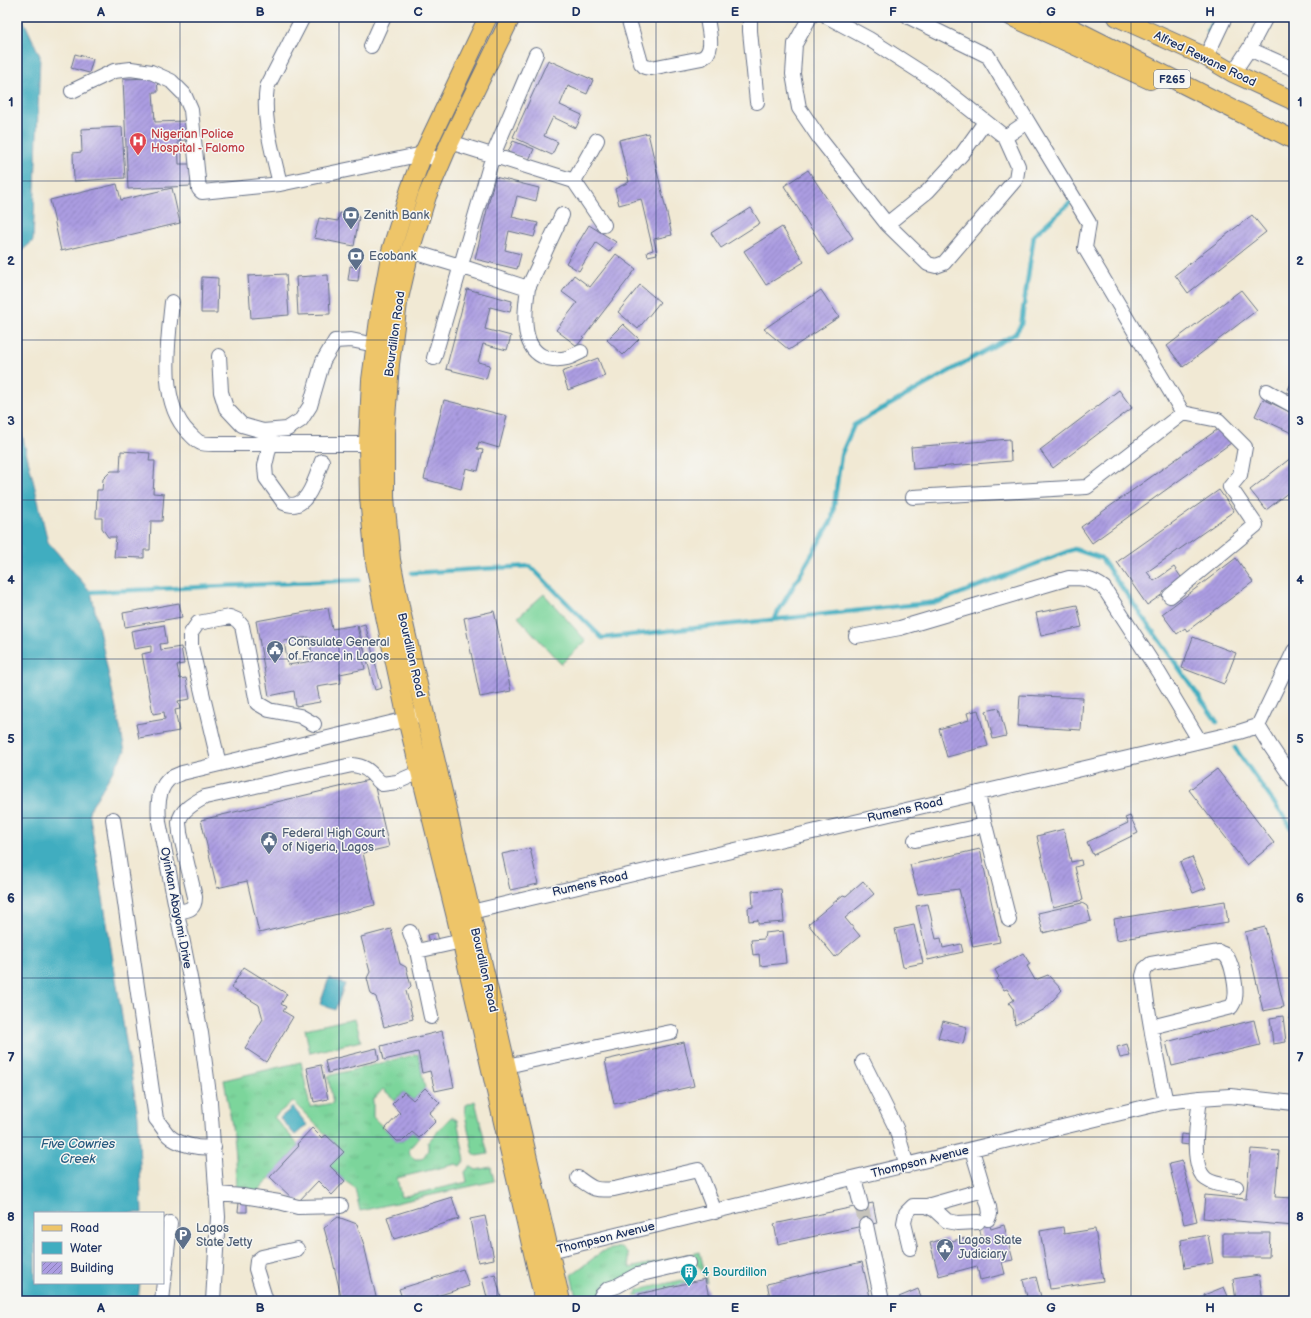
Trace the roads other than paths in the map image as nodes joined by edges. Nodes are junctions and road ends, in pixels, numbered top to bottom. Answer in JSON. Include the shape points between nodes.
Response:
{"nodes":[{"id":1,"x":303,"y":17,"type":"edge"},
{"id":2,"x":384,"y":17,"type":"edge"},
{"id":3,"x":488,"y":17,"type":"edge"},
{"id":4,"x":510,"y":17,"type":"edge"},
{"id":5,"x":628,"y":17,"type":"edge"},
{"id":6,"x":706,"y":17,"type":"edge"},
{"id":7,"x":750,"y":17,"type":"edge"},
{"id":8,"x":810,"y":17,"type":"edge"},
{"id":9,"x":828,"y":17,"type":"edge"},
{"id":10,"x":909,"y":17,"type":"edge"},
{"id":11,"x":1012,"y":17,"type":"edge"},
{"id":12,"x":1050,"y":17,"type":"edge"},
{"id":13,"x":1117,"y":17,"type":"edge"},
{"id":14,"x":1129,"y":17,"type":"edge"},
{"id":15,"x":1225,"y":17,"type":"edge"},
{"id":16,"x":1266,"y":17,"type":"edge"},
{"id":17,"x":371,"y":46,"type":"dead end"},
{"id":18,"x":1249,"y":49,"type":"junction"},
{"id":19,"x":536,"y":54,"type":"dead end"},
{"id":20,"x":1206,"y":57,"type":"junction"},
{"id":21,"x":1294,"y":70,"type":"edge"},
{"id":22,"x":1233,"y":73,"type":"junction"},
{"id":23,"x":72,"y":91,"type":"dead end"},
{"id":24,"x":1205,"y":96,"type":"junction"},
{"id":25,"x":1294,"y":101,"type":"edge"},
{"id":26,"x":757,"y":102,"type":"dead end"},
{"id":27,"x":985,"y":122,"type":"junction"},
{"id":28,"x":1027,"y":122,"type":"junction"},
{"id":29,"x":1005,"y":137,"type":"junction"},
{"id":30,"x":597,"y":140,"type":"dead end"},
{"id":31,"x":1294,"y":140,"type":"edge"},
{"id":32,"x":450,"y":142,"type":"junction"},
{"id":33,"x":423,"y":154,"type":"junction"},
{"id":34,"x":493,"y":155,"type":"junction"},
{"id":35,"x":441,"y":161,"type":"junction"},
{"id":36,"x":574,"y":180,"type":"junction"},
{"id":37,"x":280,"y":184,"type":"junction"},
{"id":38,"x":562,"y":215,"type":"dead end"},
{"id":39,"x":887,"y":224,"type":"junction"},
{"id":40,"x":604,"y":225,"type":"dead end"},
{"id":41,"x":410,"y":251,"type":"junction"},
{"id":42,"x":460,"y":266,"type":"junction"},
{"id":43,"x":528,"y":288,"type":"junction"},
{"id":44,"x":172,"y":302,"type":"dead end"},
{"id":45,"x":375,"y":345,"type":"junction"},
{"id":46,"x":581,"y":352,"type":"dead end"},
{"id":47,"x":219,"y":356,"type":"dead end"},
{"id":48,"x":434,"y":358,"type":"dead end"},
{"id":49,"x":1267,"y":390,"type":"dead end"},
{"id":50,"x":1294,"y":406,"type":"edge"},
{"id":51,"x":1183,"y":413,"type":"junction"},
{"id":52,"x":270,"y":444,"type":"junction"},
{"id":53,"x":368,"y":444,"type":"junction"},
{"id":54,"x":322,"y":461,"type":"dead end"},
{"id":55,"x":913,"y":497,"type":"dead end"},
{"id":56,"x":1170,"y":596,"type":"dead end"},
{"id":57,"x":856,"y":636,"type":"dead end"},
{"id":58,"x":1294,"y":651,"type":"edge"},
{"id":59,"x":424,"y":713,"type":"junction"},
{"id":60,"x":407,"y":719,"type":"junction"},
{"id":61,"x":314,"y":724,"type":"dead end"},
{"id":62,"x":1258,"y":726,"type":"junction"},
{"id":63,"x":1198,"y":740,"type":"junction"},
{"id":64,"x":219,"y":764,"type":"junction"},
{"id":65,"x":420,"y":772,"type":"junction"},
{"id":66,"x":1294,"y":780,"type":"edge"},
{"id":67,"x":978,"y":793,"type":"junction"},
{"id":68,"x":113,"y":819,"type":"dead end"},
{"id":69,"x":985,"y":825,"type":"junction"},
{"id":70,"x":915,"y":840,"type":"dead end"},
{"id":71,"x":177,"y":912,"type":"junction"},
{"id":72,"x":471,"y":912,"type":"junction"},
{"id":73,"x":1009,"y":920,"type":"dead end"},
{"id":74,"x":410,"y":932,"type":"dead end"},
{"id":75,"x":462,"y":941,"type":"junction"},
{"id":76,"x":417,"y":951,"type":"junction"},
{"id":77,"x":431,"y":1017,"type":"dead end"},
{"id":78,"x":1151,"y":1027,"type":"junction"},
{"id":79,"x":671,"y":1032,"type":"dead end"},
{"id":80,"x":863,"y":1062,"type":"dead end"},
{"id":81,"x":507,"y":1066,"type":"junction"},
{"id":82,"x":1200,"y":1098,"type":"junction"},
{"id":83,"x":1166,"y":1102,"type":"junction"},
{"id":84,"x":1294,"y":1103,"type":"edge"},
{"id":85,"x":214,"y":1147,"type":"junction"},
{"id":86,"x":972,"y":1150,"type":"junction"},
{"id":87,"x":907,"y":1166,"type":"junction"},
{"id":88,"x":578,"y":1178,"type":"dead end"},
{"id":89,"x":854,"y":1178,"type":"junction"},
{"id":90,"x":1236,"y":1187,"type":"dead end"},
{"id":91,"x":983,"y":1190,"type":"junction"},
{"id":92,"x":216,"y":1194,"type":"junction"},
{"id":93,"x":862,"y":1205,"type":"tunnel mouth"},
{"id":94,"x":341,"y":1206,"type":"dead end"},
{"id":95,"x":927,"y":1206,"type":"junction"},
{"id":96,"x":714,"y":1212,"type":"junction"},
{"id":97,"x":170,"y":1223,"type":"dead end"},
{"id":98,"x":866,"y":1225,"type":"tunnel mouth"},
{"id":99,"x":910,"y":1248,"type":"dead end"},
{"id":100,"x":297,"y":1249,"type":"dead end"},
{"id":101,"x":550,"y":1252,"type":"junction"},
{"id":102,"x":688,"y":1263,"type":"dead end"},
{"id":103,"x":164,"y":1282,"type":"edge"},
{"id":104,"x":164,"y":1284,"type":"edge"},
{"id":105,"x":263,"y":1300,"type":"edge"},
{"id":106,"x":162,"y":1301,"type":"edge"},
{"id":107,"x":213,"y":1301,"type":"edge"},
{"id":108,"x":544,"y":1301,"type":"edge"},
{"id":109,"x":561,"y":1301,"type":"edge"},
{"id":110,"x":599,"y":1301,"type":"edge"},
{"id":111,"x":882,"y":1301,"type":"edge"}],
"edges":[{"from":1,"to":37,"type":"street","via":[[267,87],[265,100],[265,114]]},
{"from":2,"to":17,"type":"street"},
{"from":3,"to":33,"type":"main road","name":"Bourdillon Road"},
{"from":4,"to":32,"type":"main road","name":"Bourdillon Road"},
{"from":5,"to":6,"type":"street","via":[[641,63],[651,68],[707,56],[710,43]]},
{"from":7,"to":26,"type":"street"},
{"from":8,"to":39,"type":"street","via":[[795,44],[793,74],[799,108],[820,139]]},
{"from":9,"to":27,"type":"street","via":[[934,80]]},
{"from":10,"to":28,"type":"street","via":[[988,56]]},
{"from":11,"to":24,"type":"main road","via":[[1147,79]]},
{"from":12,"to":24,"type":"main road","number":"F265"},
{"from":13,"to":20,"type":"main road","name":"Alfred Rewane Road"},
{"from":14,"to":20,"type":"main road"},
{"from":15,"to":20,"type":"street"},
{"from":16,"to":18,"type":"street"},
{"from":18,"to":21,"type":"street"},
{"from":18,"to":22,"type":"street"},
{"from":19,"to":34,"type":"street"},
{"from":20,"to":22,"type":"main road","name":"Alfred Rewane Road"},
{"from":22,"to":25,"type":"main road","name":"Alfred Rewane Road"},
{"from":23,"to":37,"type":"street","via":[[114,71],[131,69],[151,72],[171,80],[184,94],[190,110],[199,189],[202,192]]},
{"from":24,"to":31,"type":"main road","number":"F265"},
{"from":27,"to":29,"type":"street"},
{"from":27,"to":39,"type":"street","via":[[962,154],[928,191]]},
{"from":28,"to":29,"type":"street"},
{"from":28,"to":51,"type":"street","via":[[1089,223],[1085,248]]},
{"from":29,"to":39,"type":"street","via":[[1018,166],[1016,179],[944,263],[936,266],[928,264]]},
{"from":30,"to":36,"type":"street"},
{"from":32,"to":34,"type":"street"},
{"from":32,"to":35,"type":"main road","name":"Bourdillon Road"},
{"from":33,"to":35,"type":"street"},
{"from":33,"to":37,"type":"street"},
{"from":33,"to":45,"type":"main road","name":"Bourdillon Road","via":[[391,251]]},
{"from":34,"to":36,"type":"street"},
{"from":34,"to":42,"type":"street"},
{"from":35,"to":41,"type":"main road","name":"Bourdillon Road"},
{"from":36,"to":40,"type":"street"},
{"from":38,"to":43,"type":"street"},
{"from":41,"to":42,"type":"street"},
{"from":41,"to":59,"type":"main road","name":"Bourdillon Road","via":[[398,303],[390,364],[385,432],[385,497],[391,560]]},
{"from":42,"to":43,"type":"street"},
{"from":42,"to":48,"type":"street"},
{"from":43,"to":46,"type":"street","via":[[525,313],[527,338],[535,352],[548,359],[566,358]]},
{"from":44,"to":52,"type":"street","via":[[168,346],[169,377],[172,404],[182,426],[201,443]]},
{"from":45,"to":47,"type":"street","via":[[351,340],[335,341],[323,361],[310,406],[301,420],[287,429],[263,432],[242,425],[226,408],[221,392]]},
{"from":45,"to":53,"type":"main road","name":"Bourdillon Road"},
{"from":49,"to":50,"type":"street"},
{"from":51,"to":55,"type":"street","via":[[1087,487]]},
{"from":51,"to":56,"type":"street","via":[[1218,420],[1245,447],[1240,475],[1230,487],[1256,525]]},
{"from":52,"to":53,"type":"street"},
{"from":52,"to":54,"type":"street","via":[[265,466],[266,478],[288,505],[298,504],[309,494]]},
{"from":53,"to":60,"type":"main road","name":"Bourdillon Road","via":[[369,496],[375,562]]},
{"from":57,"to":63,"type":"street","via":[[900,628],[1069,578],[1095,581],[1104,588],[1159,673]]},
{"from":58,"to":62,"type":"street"},
{"from":59,"to":60,"type":"street","name":"Oyinkan Abayomi Drive"},
{"from":59,"to":72,"type":"main road","name":"Bourdillon Road"},
{"from":60,"to":64,"type":"street","name":"Oyinkan Abayomi Drive"},
{"from":60,"to":65,"type":"main road","name":"Bourdillon Road"},
{"from":61,"to":64,"type":"street","via":[[300,716],[269,710],[257,703],[242,626],[237,620],[230,617],[198,623],[191,632],[191,646]]},
{"from":62,"to":63,"type":"street","name":"Rumens Road"},
{"from":62,"to":66,"type":"street"},
{"from":63,"to":67,"type":"street","name":"Rumens Road"},
{"from":64,"to":71,"type":"street","name":"Oyinkan Abayomi Drive","via":[[182,773],[168,780],[161,792],[158,806],[159,822]]},
{"from":65,"to":71,"type":"street","via":[[397,782],[382,784],[368,769],[352,765],[205,797],[194,803],[182,814],[179,822],[195,904],[190,909]]},
{"from":65,"to":75,"type":"main road","name":"Bourdillon Road"},
{"from":67,"to":69,"type":"street"},
{"from":67,"to":72,"type":"street","name":"Rumens Road"},
{"from":68,"to":85,"type":"street","via":[[156,1119],[169,1136],[186,1145]]},
{"from":69,"to":70,"type":"street"},
{"from":69,"to":73,"type":"street"},
{"from":71,"to":85,"type":"street","name":"Oyinkan Abayomi Drive","via":[[201,1033]]},
{"from":72,"to":81,"type":"main road","name":"Bourdillon Road"},
{"from":74,"to":76,"type":"street"},
{"from":75,"to":76,"type":"street"},
{"from":75,"to":108,"type":"main road","name":"Bourdillon Road"},
{"from":76,"to":77,"type":"street"},
{"from":78,"to":78,"type":"street","via":[[1231,1007],[1236,996],[1233,972],[1228,958],[1218,952],[1151,964],[1145,969],[1143,976]]},
{"from":78,"to":83,"type":"street"},
{"from":79,"to":81,"type":"street"},
{"from":80,"to":87,"type":"street","via":[[896,1128]]},
{"from":81,"to":101,"type":"main road","name":"Bourdillon Road"},
{"from":82,"to":83,"type":"street","name":"Thompson Avenue"},
{"from":82,"to":84,"type":"street","name":"Thompson Avenue","via":[[1230,1096]]},
{"from":82,"to":90,"type":"street","via":[[1196,1129],[1198,1168],[1205,1179],[1216,1184]]},
{"from":83,"to":86,"type":"street","name":"Thompson Avenue"},
{"from":85,"to":92,"type":"street","name":"Oyinkan Abayomi Drive"},
{"from":86,"to":87,"type":"street","name":"Thompson Avenue"},
{"from":86,"to":91,"type":"street"},
{"from":87,"to":89,"type":"street","name":"Thompson Avenue"},
{"from":88,"to":96,"type":"street","via":[[600,1190],[698,1170]]},
{"from":89,"to":93,"type":"street"},
{"from":89,"to":96,"type":"street","name":"Thompson Avenue"},
{"from":91,"to":95,"type":"street"},
{"from":91,"to":95,"type":"street","via":[[990,1214],[983,1221],[947,1221]]},
{"from":92,"to":94,"type":"street","via":[[298,1207]]},
{"from":92,"to":107,"type":"street","name":"Oyinkan Abayomi Drive","via":[[218,1217]]},
{"from":95,"to":99,"type":"street","via":[[913,1206],[906,1213],[904,1223]]},
{"from":96,"to":101,"type":"street","name":"Thompson Avenue"},
{"from":97,"to":103,"type":"street"},
{"from":98,"to":111,"type":"street"},
{"from":100,"to":105,"type":"street","via":[[262,1257],[257,1261],[256,1269]]},
{"from":101,"to":109,"type":"main road","name":"Bourdillon Road"},
{"from":102,"to":110,"type":"street","via":[[637,1275],[608,1289]]},
{"from":104,"to":106,"type":"street"}]}
